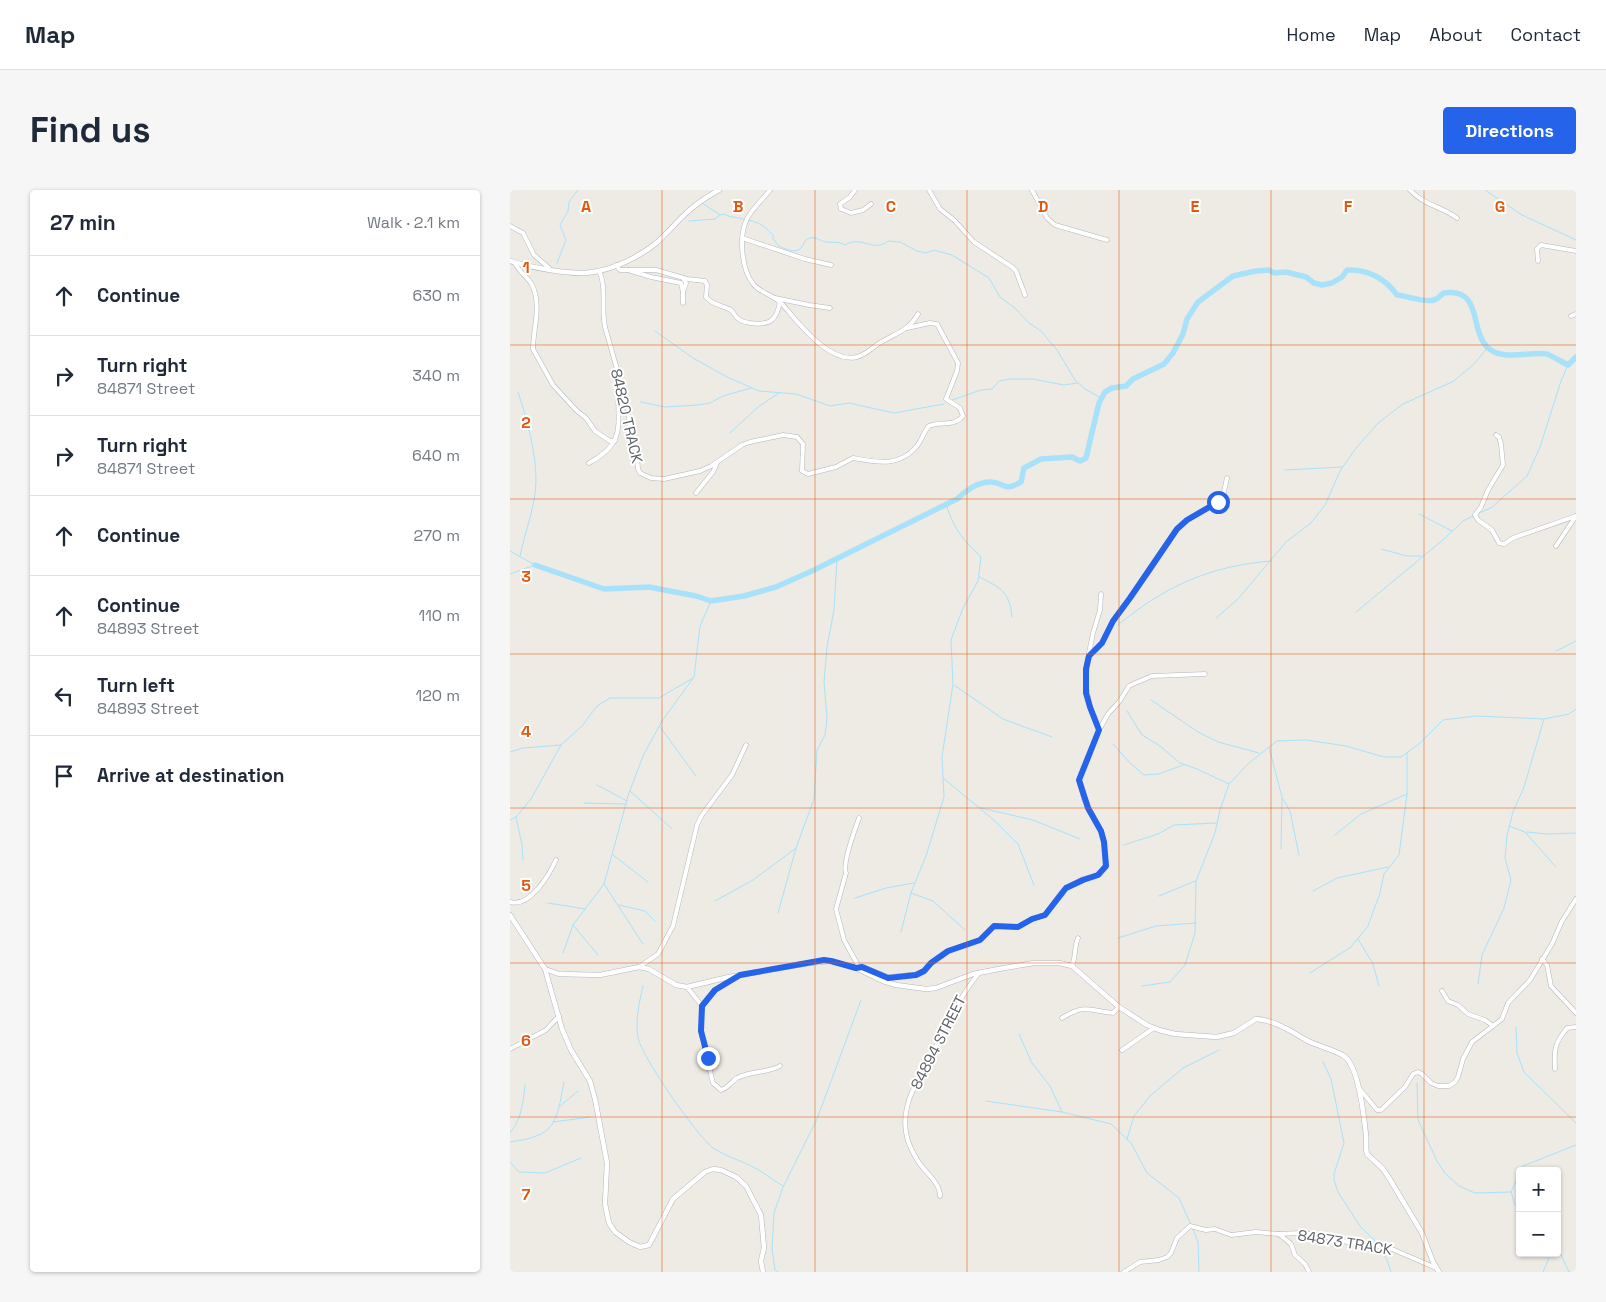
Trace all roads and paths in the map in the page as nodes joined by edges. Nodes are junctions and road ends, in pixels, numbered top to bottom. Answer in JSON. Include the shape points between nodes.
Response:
{"nodes":[{"id":1,"x":719,"y":190,"type":"edge"},
{"id":2,"x":770,"y":190,"type":"edge"},
{"id":3,"x":855,"y":190,"type":"edge"},
{"id":4,"x":929,"y":190,"type":"edge"},
{"id":5,"x":1032,"y":190,"type":"edge"},
{"id":6,"x":1410,"y":190,"type":"edge"},
{"id":7,"x":871,"y":204,"type":"dead end"},
{"id":8,"x":1457,"y":218,"type":"dead end"},
{"id":9,"x":510,"y":226,"type":"edge"},
{"id":10,"x":742,"y":238,"type":"junction"},
{"id":11,"x":1106,"y":240,"type":"dead end"},
{"id":12,"x":1576,"y":251,"type":"edge"},
{"id":13,"x":513,"y":262,"type":"edge"},
{"id":14,"x":1538,"y":262,"type":"dead end"},
{"id":15,"x":616,"y":265,"type":"junction"},
{"id":16,"x":830,"y":265,"type":"dead end"},
{"id":17,"x":549,"y":268,"type":"junction"},
{"id":18,"x":628,"y":270,"type":"junction"},
{"id":19,"x":599,"y":271,"type":"junction"},
{"id":20,"x":683,"y":278,"type":"junction"},
{"id":21,"x":683,"y":292,"type":"junction"},
{"id":22,"x":1025,"y":295,"type":"dead end"},
{"id":23,"x":775,"y":298,"type":"junction"},
{"id":24,"x":780,"y":301,"type":"junction"},
{"id":25,"x":683,"y":303,"type":"dead end"},
{"id":26,"x":830,"y":308,"type":"dead end"},
{"id":27,"x":918,"y":314,"type":"dead end"},
{"id":28,"x":1576,"y":314,"type":"edge"},
{"id":29,"x":1571,"y":316,"type":"dead end"},
{"id":30,"x":907,"y":328,"type":"junction"},
{"id":31,"x":619,"y":381,"type":"junction"},
{"id":32,"x":1496,"y":435,"type":"dead end"},
{"id":33,"x":614,"y":441,"type":"junction"},
{"id":34,"x":589,"y":463,"type":"dead end"},
{"id":35,"x":717,"y":463,"type":"junction"},
{"id":36,"x":1228,"y":478,"type":"dead end"},
{"id":37,"x":696,"y":493,"type":"dead end"},
{"id":38,"x":1576,"y":516,"type":"edge"},
{"id":39,"x":1556,"y":546,"type":"dead end"},
{"id":40,"x":1102,"y":594,"type":"dead end"},
{"id":41,"x":1089,"y":656,"type":"junction"},
{"id":42,"x":1205,"y":674,"type":"dead end"},
{"id":43,"x":1099,"y":730,"type":"junction"},
{"id":44,"x":746,"y":745,"type":"dead end"},
{"id":45,"x":859,"y":818,"type":"dead end"},
{"id":46,"x":556,"y":860,"type":"dead end"},
{"id":47,"x":1576,"y":899,"type":"edge"},
{"id":48,"x":510,"y":902,"type":"edge"},
{"id":49,"x":510,"y":915,"type":"edge"},
{"id":50,"x":1078,"y":938,"type":"dead end"},
{"id":51,"x":1542,"y":959,"type":"junction"},
{"id":52,"x":1072,"y":966,"type":"junction"},
{"id":53,"x":640,"y":967,"type":"junction"},
{"id":54,"x":858,"y":968,"type":"junction"},
{"id":55,"x":546,"y":969,"type":"junction"},
{"id":56,"x":979,"y":973,"type":"junction"},
{"id":57,"x":740,"y":975,"type":"junction"},
{"id":58,"x":687,"y":987,"type":"junction"},
{"id":59,"x":1442,"y":991,"type":"dead end"},
{"id":60,"x":702,"y":1006,"type":"junction"},
{"id":61,"x":1119,"y":1007,"type":"junction"},
{"id":62,"x":1576,"y":1013,"type":"edge"},
{"id":63,"x":559,"y":1016,"type":"junction"},
{"id":64,"x":1062,"y":1018,"type":"dead end"},
{"id":65,"x":1492,"y":1026,"type":"junction"},
{"id":66,"x":1576,"y":1027,"type":"edge"},
{"id":67,"x":1154,"y":1028,"type":"junction"},
{"id":68,"x":510,"y":1050,"type":"edge"},
{"id":69,"x":1122,"y":1050,"type":"dead end"},
{"id":70,"x":780,"y":1066,"type":"dead end"},
{"id":71,"x":1555,"y":1069,"type":"dead end"},
{"id":72,"x":1358,"y":1087,"type":"junction"},
{"id":73,"x":940,"y":1196,"type":"dead end"},
{"id":74,"x":1280,"y":1234,"type":"junction"},
{"id":75,"x":1438,"y":1270,"type":"edge"},
{"id":76,"x":763,"y":1272,"type":"edge"},
{"id":77,"x":1124,"y":1272,"type":"edge"},
{"id":78,"x":1309,"y":1272,"type":"edge"}],
"edges":[{"from":1,"to":15,"type":"street","via":[[696,204],[655,244]]},
{"from":2,"to":10,"type":"street","via":[[748,216]]},
{"from":3,"to":7,"type":"street","via":[[840,204],[841,209],[851,214]]},
{"from":4,"to":22,"type":"street","via":[[940,209],[974,242],[1016,271]]},
{"from":5,"to":11,"type":"street","via":[[1054,225]]},
{"from":6,"to":8,"type":"street","via":[[1420,199]]},
{"from":9,"to":17,"type":"street","via":[[523,233],[534,255]]},
{"from":10,"to":16,"type":"street"},
{"from":10,"to":23,"type":"street","via":[[746,272],[754,286]]},
{"from":12,"to":14,"type":"street","via":[[1541,245],[1537,250]]},
{"from":13,"to":17,"type":"street"},
{"from":13,"to":33,"type":"street","via":[[535,293],[537,311],[533,349],[536,355],[553,385],[596,431]]},
{"from":15,"to":18,"type":"street","via":[[620,270]]},
{"from":15,"to":19,"type":"street"},
{"from":17,"to":19,"type":"street","via":[[578,273]]},
{"from":18,"to":20,"type":"street","via":[[656,270]]},
{"from":18,"to":21,"type":"street","via":[[678,282]]},
{"from":19,"to":31,"type":"street","name":"84820 TRACK","via":[[603,284],[602,315]]},
{"from":20,"to":21,"type":"street","via":[[686,283]]},
{"from":20,"to":24,"type":"street","via":[[705,281],[706,297],[740,320],[763,325],[770,322]]},
{"from":21,"to":25,"type":"street"},
{"from":23,"to":24,"type":"street"},
{"from":23,"to":26,"type":"street"},
{"from":24,"to":30,"type":"street","via":[[820,344],[842,356],[852,358],[868,352],[876,344]]},
{"from":27,"to":30,"type":"street"},
{"from":28,"to":29,"type":"street"},
{"from":30,"to":35,"type":"street","name":"84820 TRACK","via":[[930,323],[941,328],[958,362],[946,400],[960,408],[964,416],[956,423],[929,426],[916,447],[892,462],[853,458],[836,467],[808,474],[802,471],[804,452],[801,442],[797,437],[784,434],[742,445]]},
{"from":31,"to":33,"type":"street","via":[[618,430]]},
{"from":31,"to":35,"type":"street","name":"84820 TRACK","via":[[628,408],[640,473],[664,479]]},
{"from":32,"to":38,"type":"street","via":[[1501,444],[1503,465],[1481,508],[1474,515],[1492,530],[1499,543],[1504,544]]},
{"from":33,"to":34,"type":"street","via":[[599,458]]},
{"from":35,"to":37,"type":"street"},
{"from":36,"to":41,"type":"street","via":[[1218,502],[1177,529],[1113,621],[1102,643]]},
{"from":38,"to":39,"type":"street"},
{"from":40,"to":41,"type":"street"},
{"from":41,"to":43,"type":"street","via":[[1086,693]]},
{"from":42,"to":43,"type":"street","via":[[1152,676],[1129,686]]},
{"from":43,"to":54,"type":"street","via":[[1079,780],[1104,842],[1107,862],[1102,872],[1066,888],[1045,915],[1018,927],[994,926],[980,940],[948,951],[922,973],[888,978]]},
{"from":44,"to":53,"type":"street","via":[[732,775],[697,825],[674,926],[658,954]]},
{"from":45,"to":54,"type":"street","via":[[845,863],[846,873],[836,909],[844,940]]},
{"from":46,"to":48,"type":"street","via":[[534,894],[520,903]]},
{"from":47,"to":51,"type":"street"},
{"from":49,"to":55,"type":"street"},
{"from":50,"to":52,"type":"street"},
{"from":51,"to":62,"type":"street","via":[[1552,986]]},
{"from":51,"to":65,"type":"street","via":[[1525,986],[1508,1003],[1502,1019]]},
{"from":52,"to":56,"type":"street","via":[[1034,963]]},
{"from":52,"to":61,"type":"street"},
{"from":53,"to":55,"type":"street","via":[[600,975],[567,975]]},
{"from":53,"to":58,"type":"street"},
{"from":54,"to":56,"type":"street","via":[[882,980],[915,988],[936,988]]},
{"from":54,"to":57,"type":"street","via":[[824,960]]},
{"from":55,"to":63,"type":"street"},
{"from":56,"to":73,"type":"street","name":"84894 STREET","via":[[950,1018],[914,1088],[907,1109],[905,1122],[912,1153],[934,1181]]},
{"from":57,"to":58,"type":"street"},
{"from":57,"to":60,"type":"street","via":[[715,990]]},
{"from":58,"to":60,"type":"street"},
{"from":59,"to":65,"type":"street","via":[[1448,1001]]},
{"from":60,"to":70,"type":"street","via":[[701,1031],[716,1088],[725,1089],[736,1078]]},
{"from":61,"to":64,"type":"street","via":[[1110,1013],[1087,1008]]},
{"from":61,"to":67,"type":"street"},
{"from":63,"to":68,"type":"street","via":[[546,1030]]},
{"from":63,"to":76,"type":"street","via":[[570,1050],[590,1081],[596,1099],[607,1163],[605,1204],[615,1232],[640,1247],[649,1245],[677,1195],[705,1172],[721,1170],[746,1186],[762,1215]]},
{"from":65,"to":72,"type":"street","via":[[1472,1042],[1458,1077],[1449,1086],[1444,1088],[1431,1083],[1418,1072],[1381,1110],[1377,1110]]},
{"from":66,"to":71,"type":"street","via":[[1566,1028],[1556,1043]]},
{"from":67,"to":69,"type":"street"},
{"from":67,"to":72,"type":"street","via":[[1175,1034],[1217,1037],[1234,1033],[1252,1020],[1265,1020],[1346,1057],[1358,1078]]},
{"from":72,"to":75,"type":"street","via":[[1367,1154],[1383,1169],[1405,1204]]},
{"from":74,"to":75,"type":"street","name":"84873 TRACK","via":[[1319,1235],[1357,1245],[1385,1246]]},
{"from":74,"to":77,"type":"street","name":"84873 TRACK","via":[[1231,1235],[1190,1226],[1177,1238],[1167,1256],[1140,1262]]},
{"from":74,"to":78,"type":"street","via":[[1291,1244],[1295,1255]]}]}
